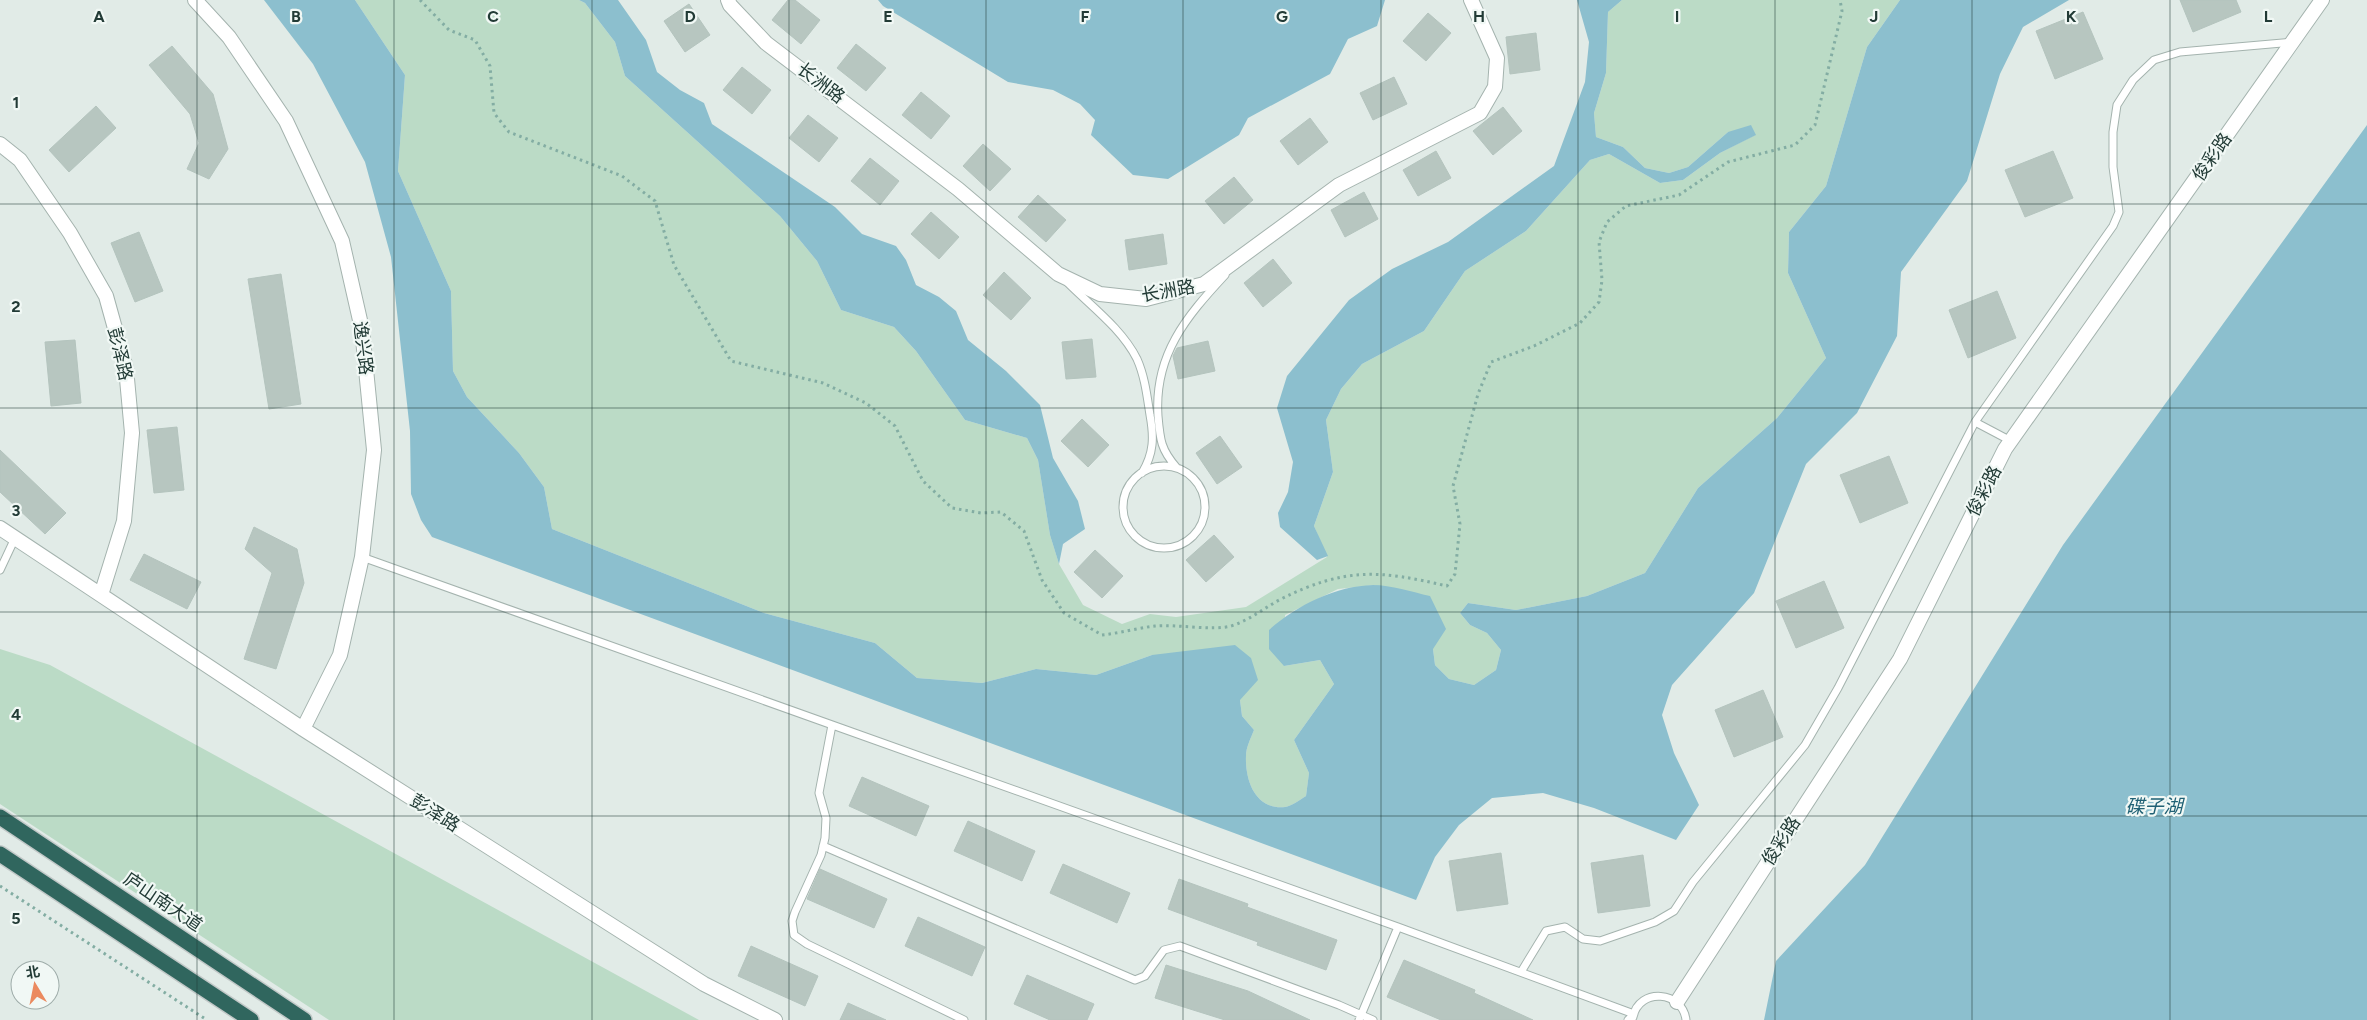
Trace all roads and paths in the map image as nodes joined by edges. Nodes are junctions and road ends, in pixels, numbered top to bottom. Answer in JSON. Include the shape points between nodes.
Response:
{"nodes":[{"id":1,"x":195,"y":0,"type":"edge"},
{"id":2,"x":728,"y":0,"type":"edge"},
{"id":3,"x":1471,"y":0,"type":"edge"},
{"id":4,"x":2322,"y":0,"type":"edge"},
{"id":5,"x":2293,"y":42,"type":"junction"},
{"id":6,"x":0,"y":144,"type":"edge"},
{"id":7,"x":1242,"y":256,"type":"junction"},
{"id":8,"x":1058,"y":274,"type":"junction"},
{"id":9,"x":1975,"y":422,"type":"junction"},
{"id":10,"x":2011,"y":441,"type":"junction"},
{"id":11,"x":1177,"y":468,"type":"junction"},
{"id":12,"x":1142,"y":473,"type":"junction"},
{"id":13,"x":0,"y":528,"type":"edge"},
{"id":14,"x":15,"y":538,"type":"junction"},
{"id":15,"x":362,"y":557,"type":"junction"},
{"id":16,"x":0,"y":570,"type":"edge"},
{"id":17,"x":101,"y":595,"type":"junction"},
{"id":18,"x":832,"y":725,"type":"junction"},
{"id":19,"x":303,"y":729,"type":"junction"},
{"id":20,"x":0,"y":817,"type":"edge"},
{"id":21,"x":823,"y":846,"type":"junction"},
{"id":22,"x":0,"y":854,"type":"edge"},
{"id":23,"x":0,"y":886,"type":"edge"},
{"id":24,"x":1398,"y":927,"type":"junction"},
{"id":25,"x":1522,"y":972,"type":"junction"},
{"id":26,"x":1677,"y":1002,"type":"junction"},
{"id":27,"x":1360,"y":1017,"type":"edge"},
{"id":28,"x":1633,"y":1017,"type":"edge"},
{"id":29,"x":208,"y":1020,"type":"edge"},
{"id":30,"x":251,"y":1020,"type":"edge"},
{"id":31,"x":304,"y":1020,"type":"edge"},
{"id":32,"x":775,"y":1020,"type":"edge"},
{"id":33,"x":964,"y":1020,"type":"edge"},
{"id":34,"x":1373,"y":1020,"type":"edge"},
{"id":35,"x":1628,"y":1020,"type":"edge"},
{"id":36,"x":1686,"y":1020,"type":"edge"}],
"edges":[{"from":1,"to":15,"type":"street","name":"逸兴路","via":[[229,37],[286,120],[342,241],[362,329],[374,450]]},
{"from":2,"to":8,"type":"street","name":"长洲路","via":[[766,43],[958,189]]},
{"from":3,"to":7,"type":"street","name":"长洲路","via":[[1497,58],[1495,87],[1480,113],[1339,185]]},
{"from":4,"to":5,"type":"street","name":"俊彩路"},
{"from":5,"to":9,"type":"lane","via":[[2180,52],[2154,60],[2133,80],[2117,105],[2113,167],[2119,212],[2113,226]]},
{"from":5,"to":10,"type":"street","name":"俊彩路"},
{"from":6,"to":17,"type":"street","name":"彭泽路","via":[[20,160],[70,233],[106,296],[126,368],[132,433],[124,521]]},
{"from":7,"to":8,"type":"street","name":"长洲路","via":[[1204,284],[1146,299],[1100,294]]},
{"from":7,"to":11,"type":"lane","via":[[1196,306],[1173,340],[1161,373],[1157,401],[1160,432],[1164,454]]},
{"from":8,"to":12,"type":"lane","via":[[1122,336],[1136,359],[1145,384],[1154,436],[1151,459]]},
{"from":9,"to":10,"type":"lane"},
{"from":9,"to":25,"type":"lane","via":[[1838,688],[1805,745],[1693,882],[1674,911],[1647,925],[1600,941],[1583,939],[1565,928],[1546,931]]},
{"from":10,"to":26,"type":"street","name":"俊彩路","via":[[1900,659]]},
{"from":11,"to":12,"type":"lane","via":[[1154,467]]},
{"from":11,"to":12,"type":"lane","via":[[1198,484],[1204,497],[1204,518],[1192,537],[1175,547],[1156,548],[1139,540],[1124,518],[1124,498],[1129,486]]},
{"from":13,"to":14,"type":"street","name":"彭泽路"},
{"from":14,"to":16,"type":"lane"},
{"from":14,"to":17,"type":"street","name":"彭泽路"},
{"from":15,"to":18,"type":"lane"},
{"from":15,"to":19,"type":"street","name":"逸兴路","via":[[340,655]]},
{"from":17,"to":19,"type":"street","name":"彭泽路"},
{"from":18,"to":21,"type":"lane","via":[[819,793],[826,818]]},
{"from":18,"to":24,"type":"lane"},
{"from":19,"to":32,"type":"street","name":"彭泽路","via":[[704,984]]},
{"from":20,"to":31,"type":"highway","name":"庐山南大道"},
{"from":21,"to":27,"type":"lane","via":[[1135,980],[1145,976],[1164,950],[1180,946]]},
{"from":21,"to":33,"type":"lane","via":[[792,921],[794,935]]},
{"from":22,"to":30,"type":"highway"},
{"from":23,"to":29,"type":"path"},
{"from":24,"to":25,"type":"lane"},
{"from":24,"to":27,"type":"lane"},
{"from":25,"to":28,"type":"lane"},
{"from":26,"to":28,"type":"lane","via":[[1652,996],[1638,1006]]},
{"from":26,"to":36,"type":"lane","via":[[1683,1008]]},
{"from":27,"to":34,"type":"lane"},
{"from":28,"to":35,"type":"lane"}]}
